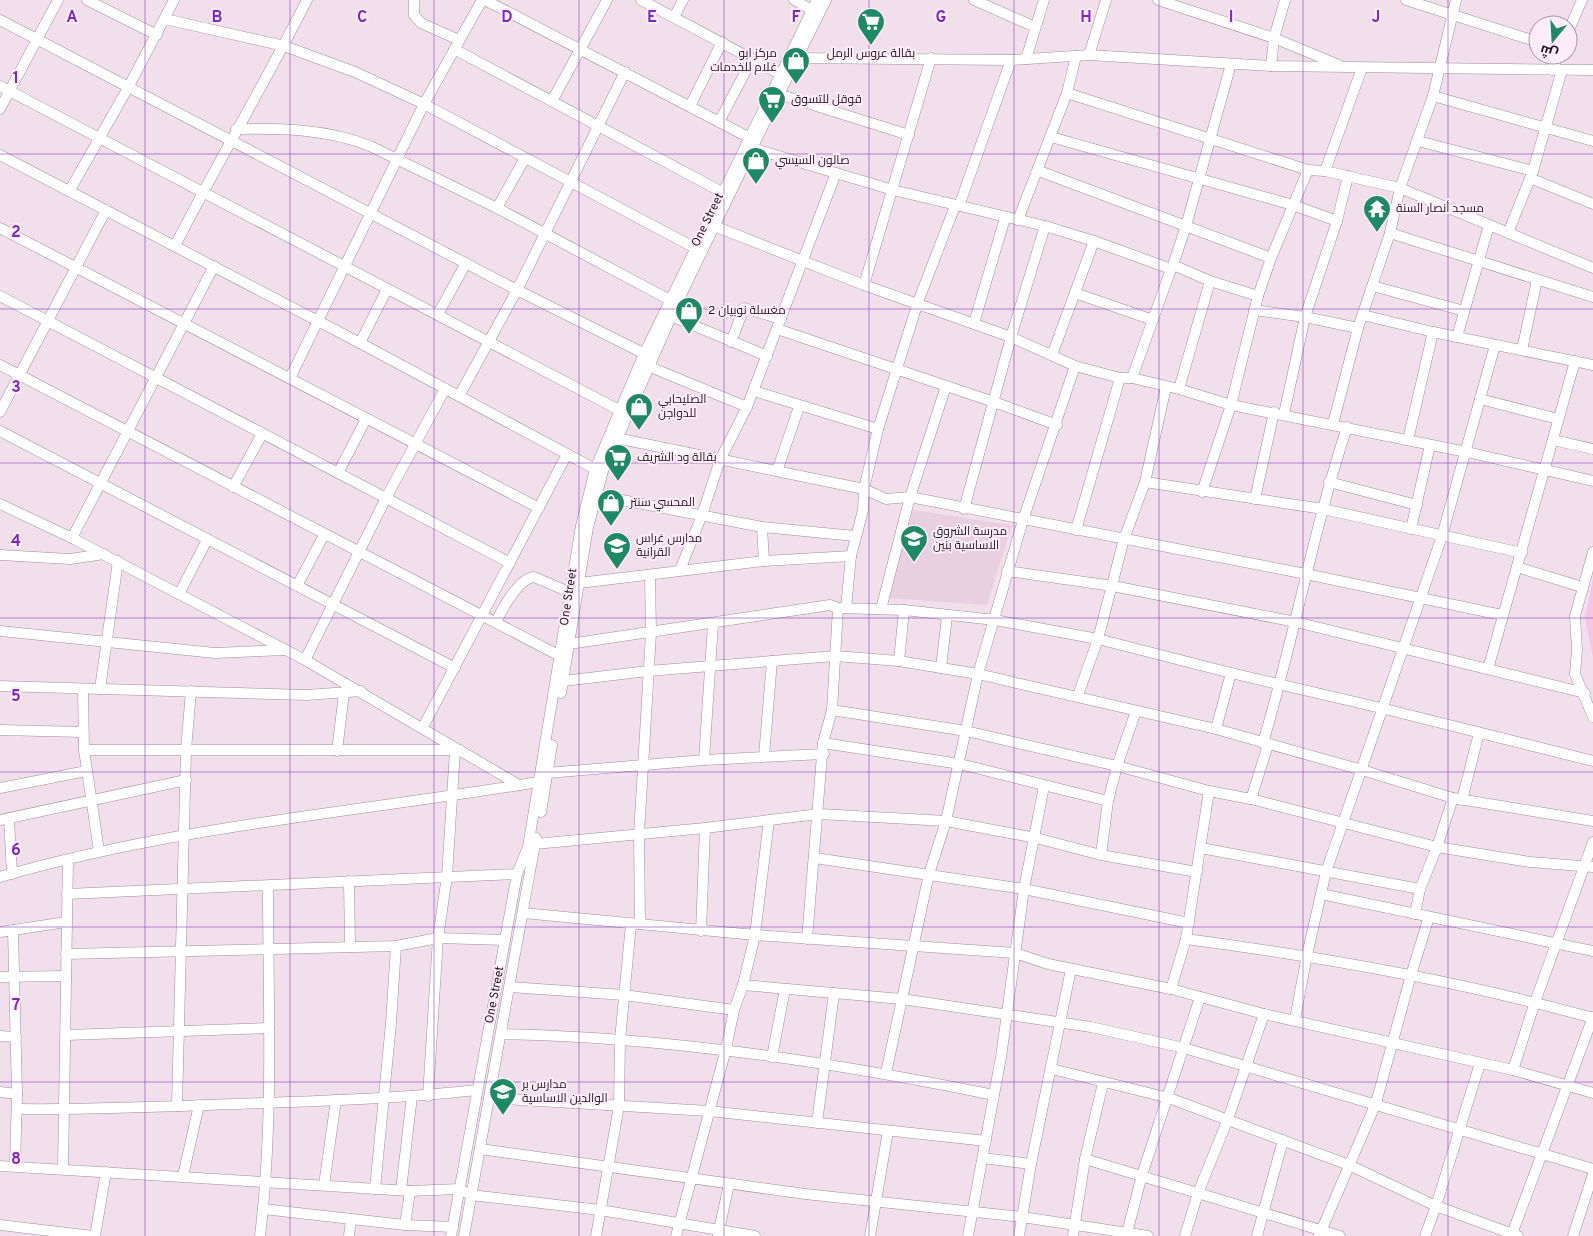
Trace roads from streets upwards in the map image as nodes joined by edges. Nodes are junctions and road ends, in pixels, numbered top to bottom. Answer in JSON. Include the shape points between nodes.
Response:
{"nodes":[{"id":1,"x":58,"y":0,"type":"edge"},
{"id":2,"x":87,"y":0,"type":"edge"},
{"id":3,"x":174,"y":0,"type":"edge"},
{"id":4,"x":307,"y":0,"type":"edge"},
{"id":5,"x":414,"y":0,"type":"edge"},
{"id":6,"x":483,"y":0,"type":"edge"},
{"id":7,"x":607,"y":0,"type":"edge"},
{"id":8,"x":641,"y":0,"type":"edge"},
{"id":9,"x":683,"y":0,"type":"edge"},
{"id":10,"x":794,"y":0,"type":"edge"},
{"id":11,"x":817,"y":0,"type":"edge"},
{"id":12,"x":826,"y":0,"type":"edge"},
{"id":13,"x":974,"y":0,"type":"edge"},
{"id":14,"x":1044,"y":0,"type":"edge"},
{"id":15,"x":1106,"y":0,"type":"edge"},
{"id":16,"x":1158,"y":0,"type":"edge"},
{"id":17,"x":1286,"y":0,"type":"edge"},
{"id":18,"x":1406,"y":0,"type":"edge"},
{"id":19,"x":1456,"y":0,"type":"edge"},
{"id":20,"x":1582,"y":0,"type":"edge"},
{"id":21,"x":812,"y":10,"type":"junction"},
{"id":22,"x":1452,"y":13,"type":"junction"},
{"id":23,"x":1575,"y":15,"type":"edge"},
{"id":24,"x":674,"y":17,"type":"junction"},
{"id":25,"x":165,"y":18,"type":"junction"},
{"id":26,"x":0,"y":20,"type":"edge"},
{"id":27,"x":1035,"y":27,"type":"junction"},
{"id":28,"x":157,"y":35,"type":"junction"},
{"id":29,"x":1274,"y":38,"type":"junction"},
{"id":30,"x":1528,"y":39,"type":"edge"},
{"id":31,"x":37,"y":40,"type":"junction"},
{"id":32,"x":459,"y":40,"type":"junction"},
{"id":33,"x":722,"y":42,"type":"junction"},
{"id":34,"x":284,"y":46,"type":"junction"},
{"id":35,"x":454,"y":50,"type":"junction"},
{"id":36,"x":580,"y":50,"type":"junction"},
{"id":37,"x":1089,"y":55,"type":"junction"},
{"id":38,"x":1076,"y":56,"type":"junction"},
{"id":39,"x":793,"y":58,"type":"junction"},
{"id":40,"x":931,"y":58,"type":"junction"},
{"id":41,"x":752,"y":59,"type":"junction"},
{"id":42,"x":1026,"y":59,"type":"junction"},
{"id":43,"x":1011,"y":60,"type":"junction"},
{"id":44,"x":1230,"y":64,"type":"junction"},
{"id":45,"x":1557,"y":65,"type":"edge"},
{"id":46,"x":1271,"y":66,"type":"junction"},
{"id":47,"x":1345,"y":68,"type":"junction"},
{"id":48,"x":1362,"y":68,"type":"junction"},
{"id":49,"x":1439,"y":68,"type":"junction"},
{"id":50,"x":1557,"y":70,"type":"junction"},
{"id":51,"x":1593,"y":70,"type":"edge"},
{"id":52,"x":624,"y":72,"type":"junction"},
{"id":53,"x":784,"y":76,"type":"junction"},
{"id":54,"x":0,"y":86,"type":"edge"},
{"id":55,"x":129,"y":86,"type":"junction"},
{"id":56,"x":10,"y":91,"type":"junction"},
{"id":57,"x":775,"y":93,"type":"junction"},
{"id":58,"x":1067,"y":93,"type":"junction"},
{"id":59,"x":1433,"y":96,"type":"junction"},
{"id":60,"x":552,"y":101,"type":"junction"},
{"id":61,"x":424,"y":104,"type":"junction"},
{"id":62,"x":690,"y":106,"type":"junction"},
{"id":63,"x":0,"y":109,"type":"edge"},
{"id":64,"x":719,"y":122,"type":"junction"},
{"id":65,"x":598,"y":126,"type":"junction"},
{"id":66,"x":1546,"y":128,"type":"junction"},
{"id":67,"x":234,"y":134,"type":"junction"},
{"id":68,"x":909,"y":135,"type":"junction"},
{"id":69,"x":748,"y":137,"type":"junction"},
{"id":70,"x":1051,"y":137,"type":"junction"},
{"id":71,"x":97,"y":138,"type":"junction"},
{"id":72,"x":1210,"y":138,"type":"junction"},
{"id":73,"x":1418,"y":141,"type":"junction"},
{"id":74,"x":1593,"y":141,"type":"edge"},
{"id":75,"x":752,"y":148,"type":"junction"},
{"id":76,"x":0,"y":155,"type":"edge"},
{"id":77,"x":524,"y":158,"type":"junction"},
{"id":78,"x":398,"y":159,"type":"junction"},
{"id":79,"x":1308,"y":170,"type":"junction"},
{"id":80,"x":1039,"y":171,"type":"junction"},
{"id":81,"x":1325,"y":171,"type":"junction"},
{"id":82,"x":836,"y":173,"type":"junction"},
{"id":83,"x":1532,"y":174,"type":"junction"},
{"id":84,"x":1348,"y":176,"type":"junction"},
{"id":85,"x":1198,"y":178,"type":"junction"},
{"id":86,"x":571,"y":181,"type":"junction"},
{"id":87,"x":1400,"y":188,"type":"junction"},
{"id":88,"x":70,"y":190,"type":"junction"},
{"id":89,"x":893,"y":190,"type":"junction"},
{"id":90,"x":203,"y":192,"type":"junction"},
{"id":91,"x":722,"y":192,"type":"junction"},
{"id":92,"x":1593,"y":204,"type":"edge"},
{"id":93,"x":1293,"y":205,"type":"junction"},
{"id":94,"x":957,"y":206,"type":"junction"},
{"id":95,"x":497,"y":208,"type":"junction"},
{"id":96,"x":106,"y":210,"type":"junction"},
{"id":97,"x":371,"y":214,"type":"junction"},
{"id":98,"x":1005,"y":218,"type":"junction"},
{"id":99,"x":1018,"y":220,"type":"junction"},
{"id":100,"x":1337,"y":221,"type":"junction"},
{"id":101,"x":1489,"y":225,"type":"junction"},
{"id":102,"x":714,"y":226,"type":"junction"},
{"id":103,"x":1044,"y":226,"type":"junction"},
{"id":104,"x":1186,"y":226,"type":"junction"},
{"id":105,"x":0,"y":228,"type":"edge"},
{"id":106,"x":1390,"y":233,"type":"junction"},
{"id":107,"x":1508,"y":233,"type":"junction"},
{"id":108,"x":545,"y":234,"type":"junction"},
{"id":109,"x":705,"y":237,"type":"junction"},
{"id":110,"x":1094,"y":241,"type":"junction"},
{"id":111,"x":175,"y":246,"type":"junction"},
{"id":112,"x":695,"y":248,"type":"junction"},
{"id":113,"x":1271,"y":258,"type":"junction"},
{"id":114,"x":804,"y":261,"type":"junction"},
{"id":115,"x":1478,"y":261,"type":"junction"},
{"id":116,"x":466,"y":263,"type":"junction"},
{"id":117,"x":214,"y":266,"type":"junction"},
{"id":118,"x":345,"y":267,"type":"junction"},
{"id":119,"x":1172,"y":267,"type":"junction"},
{"id":120,"x":1593,"y":268,"type":"edge"},
{"id":121,"x":75,"y":269,"type":"junction"},
{"id":122,"x":1537,"y":280,"type":"junction"},
{"id":123,"x":1210,"y":281,"type":"junction"},
{"id":124,"x":864,"y":284,"type":"junction"},
{"id":125,"x":1373,"y":286,"type":"junction"},
{"id":126,"x":387,"y":289,"type":"junction"},
{"id":127,"x":516,"y":290,"type":"junction"},
{"id":128,"x":1075,"y":293,"type":"junction"},
{"id":129,"x":0,"y":296,"type":"edge"},
{"id":130,"x":1258,"y":296,"type":"junction"},
{"id":131,"x":1593,"y":297,"type":"edge"},
{"id":132,"x":670,"y":300,"type":"junction"},
{"id":133,"x":918,"y":302,"type":"junction"},
{"id":134,"x":1254,"y":310,"type":"junction"},
{"id":135,"x":1464,"y":310,"type":"junction"},
{"id":136,"x":438,"y":314,"type":"junction"},
{"id":137,"x":1363,"y":315,"type":"junction"},
{"id":138,"x":671,"y":316,"type":"junction"},
{"id":139,"x":1305,"y":317,"type":"junction"},
{"id":140,"x":1153,"y":320,"type":"junction"},
{"id":141,"x":48,"y":321,"type":"junction"},
{"id":142,"x":319,"y":322,"type":"junction"},
{"id":143,"x":183,"y":323,"type":"junction"},
{"id":144,"x":974,"y":323,"type":"junction"},
{"id":145,"x":779,"y":324,"type":"junction"},
{"id":146,"x":1358,"y":328,"type":"junction"},
{"id":147,"x":1433,"y":332,"type":"junction"},
{"id":148,"x":1456,"y":336,"type":"junction"},
{"id":149,"x":1011,"y":337,"type":"junction"},
{"id":150,"x":488,"y":341,"type":"junction"},
{"id":151,"x":731,"y":342,"type":"junction"},
{"id":152,"x":360,"y":343,"type":"junction"},
{"id":153,"x":1495,"y":345,"type":"junction"},
{"id":154,"x":1522,"y":350,"type":"junction"},
{"id":155,"x":1052,"y":355,"type":"junction"},
{"id":156,"x":767,"y":356,"type":"junction"},
{"id":157,"x":646,"y":360,"type":"junction"},
{"id":158,"x":1575,"y":361,"type":"junction"},
{"id":159,"x":0,"y":365,"type":"edge"},
{"id":160,"x":1593,"y":365,"type":"edge"},
{"id":161,"x":1075,"y":366,"type":"junction"},
{"id":162,"x":898,"y":370,"type":"junction"},
{"id":163,"x":19,"y":375,"type":"junction"},
{"id":164,"x":154,"y":378,"type":"junction"},
{"id":165,"x":290,"y":378,"type":"junction"},
{"id":166,"x":1120,"y":378,"type":"junction"},
{"id":167,"x":1132,"y":378,"type":"junction"},
{"id":168,"x":946,"y":386,"type":"junction"},
{"id":169,"x":1166,"y":387,"type":"junction"},
{"id":170,"x":445,"y":389,"type":"junction"},
{"id":171,"x":1179,"y":389,"type":"junction"},
{"id":172,"x":754,"y":391,"type":"junction"},
{"id":173,"x":459,"y":396,"type":"junction"},
{"id":174,"x":1480,"y":399,"type":"junction"},
{"id":175,"x":994,"y":402,"type":"junction"},
{"id":176,"x":1231,"y":405,"type":"junction"},
{"id":177,"x":748,"y":407,"type":"junction"},
{"id":178,"x":799,"y":407,"type":"junction"},
{"id":179,"x":619,"y":410,"type":"junction"},
{"id":180,"x":0,"y":412,"type":"edge"},
{"id":181,"x":1279,"y":413,"type":"junction"},
{"id":182,"x":366,"y":418,"type":"junction"},
{"id":183,"x":1558,"y":418,"type":"junction"},
{"id":184,"x":1333,"y":424,"type":"junction"},
{"id":185,"x":1057,"y":426,"type":"junction"},
{"id":186,"x":1347,"y":427,"type":"junction"},
{"id":187,"x":878,"y":429,"type":"junction"},
{"id":188,"x":0,"y":431,"type":"edge"},
{"id":189,"x":128,"y":432,"type":"junction"},
{"id":190,"x":262,"y":434,"type":"junction"},
{"id":191,"x":616,"y":438,"type":"junction"},
{"id":192,"x":1408,"y":440,"type":"junction"},
{"id":193,"x":1553,"y":440,"type":"junction"},
{"id":194,"x":416,"y":445,"type":"junction"},
{"id":195,"x":1430,"y":445,"type":"junction"},
{"id":196,"x":1593,"y":449,"type":"edge"},
{"id":197,"x":1467,"y":452,"type":"junction"},
{"id":198,"x":567,"y":454,"type":"junction"},
{"id":199,"x":720,"y":460,"type":"junction"},
{"id":200,"x":1544,"y":468,"type":"junction"},
{"id":201,"x":595,"y":469,"type":"junction"},
{"id":202,"x":777,"y":471,"type":"junction"},
{"id":203,"x":338,"y":473,"type":"junction"},
{"id":204,"x":1593,"y":481,"type":"edge"},
{"id":205,"x":1145,"y":482,"type":"junction"},
{"id":206,"x":1329,"y":482,"type":"junction"},
{"id":207,"x":101,"y":483,"type":"junction"},
{"id":208,"x":233,"y":487,"type":"junction"},
{"id":209,"x":864,"y":490,"type":"junction"},
{"id":210,"x":1202,"y":492,"type":"junction"},
{"id":211,"x":596,"y":494,"type":"junction"},
{"id":212,"x":910,"y":497,"type":"junction"},
{"id":213,"x":386,"y":498,"type":"junction"},
{"id":214,"x":1255,"y":500,"type":"junction"},
{"id":215,"x":0,"y":504,"type":"edge"},
{"id":216,"x":1417,"y":504,"type":"junction"},
{"id":217,"x":539,"y":508,"type":"junction"},
{"id":218,"x":964,"y":509,"type":"junction"},
{"id":219,"x":1323,"y":509,"type":"junction"},
{"id":220,"x":702,"y":515,"type":"junction"},
{"id":221,"x":1023,"y":520,"type":"junction"},
{"id":222,"x":762,"y":527,"type":"junction"},
{"id":223,"x":1411,"y":529,"type":"junction"},
{"id":224,"x":1076,"y":530,"type":"junction"},
{"id":225,"x":324,"y":534,"type":"junction"},
{"id":226,"x":855,"y":536,"type":"junction"},
{"id":227,"x":1442,"y":536,"type":"junction"},
{"id":228,"x":72,"y":538,"type":"junction"},
{"id":229,"x":1124,"y":539,"type":"junction"},
{"id":230,"x":207,"y":540,"type":"junction"},
{"id":231,"x":1593,"y":552,"type":"edge"},
{"id":232,"x":358,"y":553,"type":"junction"},
{"id":233,"x":1522,"y":553,"type":"junction"},
{"id":234,"x":104,"y":554,"type":"junction"},
{"id":235,"x":0,"y":555,"type":"edge"},
{"id":236,"x":851,"y":556,"type":"junction"},
{"id":237,"x":764,"y":560,"type":"junction"},
{"id":238,"x":118,"y":562,"type":"junction"},
{"id":239,"x":510,"y":563,"type":"junction"},
{"id":240,"x":1517,"y":568,"type":"junction"},
{"id":241,"x":680,"y":570,"type":"junction"},
{"id":242,"x":1007,"y":571,"type":"junction"},
{"id":243,"x":1306,"y":574,"type":"junction"},
{"id":244,"x":650,"y":576,"type":"junction"},
{"id":245,"x":577,"y":580,"type":"junction"},
{"id":246,"x":297,"y":586,"type":"junction"},
{"id":247,"x":1113,"y":586,"type":"junction"},
{"id":248,"x":1582,"y":588,"type":"junction"},
{"id":249,"x":569,"y":592,"type":"junction"},
{"id":250,"x":179,"y":594,"type":"junction"},
{"id":251,"x":1421,"y":599,"type":"junction"},
{"id":252,"x":332,"y":604,"type":"junction"},
{"id":253,"x":842,"y":608,"type":"junction"},
{"id":254,"x":881,"y":609,"type":"junction"},
{"id":255,"x":904,"y":610,"type":"junction"},
{"id":256,"x":1502,"y":615,"type":"junction"},
{"id":257,"x":482,"y":616,"type":"junction"},
{"id":258,"x":947,"y":616,"type":"junction"},
{"id":259,"x":995,"y":620,"type":"junction"},
{"id":260,"x":496,"y":622,"type":"junction"},
{"id":261,"x":1296,"y":622,"type":"junction"},
{"id":262,"x":713,"y":624,"type":"junction"},
{"id":263,"x":0,"y":631,"type":"edge"},
{"id":264,"x":651,"y":633,"type":"junction"},
{"id":265,"x":1098,"y":639,"type":"junction"},
{"id":266,"x":105,"y":643,"type":"junction"},
{"id":267,"x":569,"y":644,"type":"junction"},
{"id":268,"x":1403,"y":647,"type":"junction"},
{"id":269,"x":286,"y":650,"type":"junction"},
{"id":270,"x":560,"y":656,"type":"junction"},
{"id":271,"x":835,"y":656,"type":"junction"},
{"id":272,"x":305,"y":660,"type":"junction"},
{"id":273,"x":772,"y":661,"type":"junction"},
{"id":274,"x":899,"y":661,"type":"junction"},
{"id":275,"x":711,"y":666,"type":"junction"},
{"id":276,"x":455,"y":668,"type":"junction"},
{"id":277,"x":941,"y":668,"type":"junction"},
{"id":278,"x":1488,"y":669,"type":"junction"},
{"id":279,"x":648,"y":671,"type":"junction"},
{"id":280,"x":978,"y":674,"type":"junction"},
{"id":281,"x":1231,"y":674,"type":"junction"},
{"id":282,"x":563,"y":682,"type":"junction"},
{"id":283,"x":1280,"y":685,"type":"junction"},
{"id":284,"x":0,"y":686,"type":"edge"},
{"id":285,"x":100,"y":688,"type":"junction"},
{"id":286,"x":83,"y":689,"type":"junction"},
{"id":287,"x":191,"y":691,"type":"junction"},
{"id":288,"x":362,"y":691,"type":"junction"},
{"id":289,"x":344,"y":693,"type":"junction"},
{"id":290,"x":1585,"y":693,"type":"junction"},
{"id":291,"x":1078,"y":695,"type":"junction"},
{"id":292,"x":1381,"y":708,"type":"junction"},
{"id":293,"x":832,"y":710,"type":"junction"},
{"id":294,"x":1136,"y":711,"type":"junction"},
{"id":295,"x":1593,"y":717,"type":"edge"},
{"id":296,"x":423,"y":727,"type":"junction"},
{"id":297,"x":1216,"y":729,"type":"junction"},
{"id":298,"x":0,"y":730,"type":"edge"},
{"id":299,"x":966,"y":731,"type":"junction"},
{"id":300,"x":82,"y":732,"type":"junction"},
{"id":301,"x":1479,"y":733,"type":"junction"},
{"id":302,"x":823,"y":743,"type":"junction"},
{"id":303,"x":1266,"y":744,"type":"junction"},
{"id":304,"x":84,"y":750,"type":"junction"},
{"id":305,"x":186,"y":750,"type":"junction"},
{"id":306,"x":458,"y":750,"type":"junction"},
{"id":307,"x":337,"y":752,"type":"junction"},
{"id":308,"x":824,"y":754,"type":"junction"},
{"id":309,"x":764,"y":756,"type":"junction"},
{"id":310,"x":704,"y":760,"type":"junction"},
{"id":311,"x":1593,"y":761,"type":"edge"},
{"id":312,"x":644,"y":764,"type":"junction"},
{"id":313,"x":960,"y":764,"type":"junction"},
{"id":314,"x":1117,"y":766,"type":"junction"},
{"id":315,"x":1362,"y":770,"type":"junction"},
{"id":316,"x":86,"y":771,"type":"junction"},
{"id":317,"x":547,"y":773,"type":"junction"},
{"id":318,"x":186,"y":780,"type":"junction"},
{"id":319,"x":538,"y":782,"type":"junction"},
{"id":320,"x":519,"y":784,"type":"junction"},
{"id":321,"x":1044,"y":786,"type":"junction"},
{"id":322,"x":0,"y":788,"type":"edge"},
{"id":323,"x":1209,"y":791,"type":"junction"},
{"id":324,"x":453,"y":794,"type":"junction"},
{"id":325,"x":1251,"y":799,"type":"junction"},
{"id":326,"x":1457,"y":799,"type":"junction"},
{"id":327,"x":90,"y":800,"type":"junction"},
{"id":328,"x":1108,"y":801,"type":"junction"},
{"id":329,"x":819,"y":814,"type":"junction"},
{"id":330,"x":4,"y":819,"type":"edge"},
{"id":331,"x":769,"y":820,"type":"junction"},
{"id":332,"x":946,"y":821,"type":"junction"},
{"id":333,"x":1593,"y":821,"type":"edge"},
{"id":334,"x":1343,"y":822,"type":"junction"},
{"id":335,"x":706,"y":828,"type":"junction"},
{"id":336,"x":639,"y":834,"type":"junction"},
{"id":337,"x":185,"y":835,"type":"junction"},
{"id":338,"x":1036,"y":838,"type":"junction"},
{"id":339,"x":1593,"y":842,"type":"edge"},
{"id":340,"x":535,"y":844,"type":"junction"},
{"id":341,"x":1437,"y":846,"type":"junction"},
{"id":342,"x":1201,"y":848,"type":"junction"},
{"id":343,"x":99,"y":852,"type":"junction"},
{"id":344,"x":1101,"y":855,"type":"junction"},
{"id":345,"x":816,"y":858,"type":"junction"},
{"id":346,"x":68,"y":860,"type":"junction"},
{"id":347,"x":1589,"y":866,"type":"edge"},
{"id":348,"x":1197,"y":872,"type":"junction"},
{"id":349,"x":1326,"y":872,"type":"junction"},
{"id":350,"x":12,"y":874,"type":"junction"},
{"id":351,"x":517,"y":874,"type":"junction"},
{"id":352,"x":929,"y":874,"type":"junction"},
{"id":353,"x":447,"y":876,"type":"junction"},
{"id":354,"x":0,"y":877,"type":"edge"},
{"id":355,"x":349,"y":881,"type":"junction"},
{"id":356,"x":268,"y":886,"type":"junction"},
{"id":357,"x":1024,"y":889,"type":"junction"},
{"id":358,"x":1420,"y":889,"type":"junction"},
{"id":359,"x":183,"y":890,"type":"junction"},
{"id":360,"x":67,"y":894,"type":"junction"},
{"id":361,"x":1321,"y":894,"type":"junction"},
{"id":362,"x":523,"y":913,"type":"junction"},
{"id":363,"x":1416,"y":914,"type":"junction"},
{"id":364,"x":1429,"y":917,"type":"junction"},
{"id":365,"x":66,"y":922,"type":"junction"},
{"id":366,"x":1189,"y":923,"type":"junction"},
{"id":367,"x":635,"y":924,"type":"junction"},
{"id":368,"x":13,"y":930,"type":"junction"},
{"id":369,"x":701,"y":931,"type":"junction"},
{"id":370,"x":0,"y":932,"type":"edge"},
{"id":371,"x":756,"y":935,"type":"junction"},
{"id":372,"x":438,"y":938,"type":"junction"},
{"id":373,"x":807,"y":939,"type":"junction"},
{"id":374,"x":1186,"y":939,"type":"junction"},
{"id":375,"x":505,"y":940,"type":"junction"},
{"id":376,"x":913,"y":945,"type":"junction"},
{"id":377,"x":1557,"y":945,"type":"junction"},
{"id":378,"x":396,"y":946,"type":"junction"},
{"id":379,"x":350,"y":947,"type":"junction"},
{"id":380,"x":268,"y":949,"type":"junction"},
{"id":381,"x":1593,"y":951,"type":"edge"},
{"id":382,"x":180,"y":952,"type":"junction"},
{"id":383,"x":1015,"y":953,"type":"junction"},
{"id":384,"x":66,"y":954,"type":"junction"},
{"id":385,"x":1307,"y":955,"type":"junction"},
{"id":386,"x":1071,"y":969,"type":"junction"},
{"id":387,"x":1411,"y":975,"type":"junction"},
{"id":388,"x":66,"y":976,"type":"junction"},
{"id":389,"x":0,"y":977,"type":"edge"},
{"id":390,"x":15,"y":977,"type":"junction"},
{"id":391,"x":743,"y":985,"type":"junction"},
{"id":392,"x":510,"y":987,"type":"junction"},
{"id":393,"x":785,"y":989,"type":"junction"},
{"id":394,"x":1171,"y":989,"type":"junction"},
{"id":395,"x":834,"y":992,"type":"junction"},
{"id":396,"x":624,"y":995,"type":"junction"},
{"id":397,"x":1200,"y":997,"type":"junction"},
{"id":398,"x":902,"y":999,"type":"junction"},
{"id":399,"x":1535,"y":1002,"type":"junction"},
{"id":400,"x":734,"y":1010,"type":"junction"},
{"id":401,"x":1264,"y":1014,"type":"junction"},
{"id":402,"x":1007,"y":1016,"type":"junction"},
{"id":403,"x":1593,"y":1018,"type":"edge"},
{"id":404,"x":1295,"y":1020,"type":"junction"},
{"id":405,"x":1062,"y":1023,"type":"junction"},
{"id":406,"x":268,"y":1028,"type":"junction"},
{"id":407,"x":179,"y":1031,"type":"junction"},
{"id":408,"x":501,"y":1034,"type":"junction"},
{"id":409,"x":66,"y":1035,"type":"junction"},
{"id":410,"x":0,"y":1036,"type":"edge"},
{"id":411,"x":16,"y":1037,"type":"junction"},
{"id":412,"x":620,"y":1040,"type":"junction"},
{"id":413,"x":1392,"y":1041,"type":"junction"},
{"id":414,"x":1184,"y":1048,"type":"junction"},
{"id":415,"x":726,"y":1049,"type":"junction"},
{"id":416,"x":772,"y":1057,"type":"junction"},
{"id":417,"x":1480,"y":1063,"type":"junction"},
{"id":418,"x":824,"y":1064,"type":"junction"},
{"id":419,"x":1247,"y":1066,"type":"junction"},
{"id":420,"x":1052,"y":1069,"type":"junction"},
{"id":421,"x":1513,"y":1070,"type":"junction"},
{"id":422,"x":886,"y":1073,"type":"junction"},
{"id":423,"x":1102,"y":1083,"type":"junction"},
{"id":424,"x":1569,"y":1086,"type":"junction"},
{"id":425,"x":477,"y":1090,"type":"junction"},
{"id":426,"x":0,"y":1092,"type":"edge"},
{"id":427,"x":1593,"y":1093,"type":"edge"},
{"id":428,"x":17,"y":1094,"type":"junction"},
{"id":429,"x":994,"y":1095,"type":"junction"},
{"id":430,"x":412,"y":1096,"type":"junction"},
{"id":431,"x":428,"y":1096,"type":"junction"},
{"id":432,"x":385,"y":1097,"type":"junction"},
{"id":433,"x":489,"y":1098,"type":"junction"},
{"id":434,"x":1169,"y":1098,"type":"junction"},
{"id":435,"x":336,"y":1100,"type":"junction"},
{"id":436,"x":268,"y":1103,"type":"junction"},
{"id":437,"x":1376,"y":1103,"type":"junction"},
{"id":438,"x":177,"y":1106,"type":"junction"},
{"id":439,"x":199,"y":1106,"type":"junction"},
{"id":440,"x":619,"y":1106,"type":"junction"},
{"id":441,"x":17,"y":1109,"type":"junction"},
{"id":442,"x":66,"y":1110,"type":"junction"},
{"id":443,"x":709,"y":1111,"type":"junction"},
{"id":444,"x":1228,"y":1119,"type":"junction"},
{"id":445,"x":817,"y":1123,"type":"junction"},
{"id":446,"x":888,"y":1130,"type":"junction"},
{"id":447,"x":1458,"y":1130,"type":"junction"},
{"id":448,"x":1283,"y":1140,"type":"junction"},
{"id":449,"x":986,"y":1141,"type":"junction"},
{"id":450,"x":480,"y":1149,"type":"junction"},
{"id":451,"x":1544,"y":1153,"type":"junction"},
{"id":452,"x":983,"y":1158,"type":"junction"},
{"id":453,"x":1086,"y":1159,"type":"junction"},
{"id":454,"x":1031,"y":1164,"type":"junction"},
{"id":455,"x":1349,"y":1165,"type":"junction"},
{"id":456,"x":0,"y":1166,"type":"edge"},
{"id":457,"x":14,"y":1166,"type":"junction"},
{"id":458,"x":608,"y":1167,"type":"junction"},
{"id":459,"x":63,"y":1169,"type":"junction"},
{"id":460,"x":1593,"y":1169,"type":"edge"},
{"id":461,"x":106,"y":1172,"type":"junction"},
{"id":462,"x":1593,"y":1174,"type":"edge"},
{"id":463,"x":183,"y":1176,"type":"junction"},
{"id":464,"x":1142,"y":1176,"type":"junction"},
{"id":465,"x":691,"y":1178,"type":"junction"},
{"id":466,"x":266,"y":1181,"type":"junction"},
{"id":467,"x":729,"y":1184,"type":"junction"},
{"id":468,"x":324,"y":1185,"type":"junction"},
{"id":469,"x":375,"y":1189,"type":"junction"},
{"id":470,"x":459,"y":1190,"type":"junction"},
{"id":471,"x":405,"y":1191,"type":"junction"},
{"id":472,"x":1198,"y":1193,"type":"junction"},
{"id":473,"x":471,"y":1195,"type":"junction"},
{"id":474,"x":1589,"y":1198,"type":"edge"},
{"id":475,"x":876,"y":1202,"type":"junction"},
{"id":476,"x":1436,"y":1206,"type":"junction"},
{"id":477,"x":263,"y":1209,"type":"junction"},
{"id":478,"x":600,"y":1210,"type":"junction"},
{"id":479,"x":973,"y":1213,"type":"junction"},
{"id":480,"x":1262,"y":1214,"type":"junction"},
{"id":481,"x":1022,"y":1217,"type":"junction"},
{"id":482,"x":351,"y":1219,"type":"junction"},
{"id":483,"x":679,"y":1223,"type":"junction"},
{"id":484,"x":0,"y":1225,"type":"edge"},
{"id":485,"x":405,"y":1225,"type":"junction"},
{"id":486,"x":452,"y":1231,"type":"edge"},
{"id":487,"x":1074,"y":1231,"type":"edge"},
{"id":488,"x":718,"y":1233,"type":"edge"},
{"id":489,"x":1127,"y":1233,"type":"junction"},
{"id":490,"x":1320,"y":1233,"type":"edge"},
{"id":491,"x":1515,"y":1235,"type":"edge"},
{"id":492,"x":94,"y":1236,"type":"edge"},
{"id":493,"x":260,"y":1236,"type":"edge"},
{"id":494,"x":349,"y":1236,"type":"edge"},
{"id":495,"x":464,"y":1236,"type":"edge"},
{"id":496,"x":596,"y":1236,"type":"edge"},
{"id":497,"x":676,"y":1236,"type":"edge"},
{"id":498,"x":754,"y":1236,"type":"edge"},
{"id":499,"x":870,"y":1236,"type":"edge"},
{"id":500,"x":968,"y":1236,"type":"edge"},
{"id":501,"x":1019,"y":1236,"type":"edge"},
{"id":502,"x":1148,"y":1236,"type":"edge"},
{"id":503,"x":1185,"y":1236,"type":"edge"},
{"id":504,"x":1257,"y":1236,"type":"edge"},
{"id":505,"x":1340,"y":1236,"type":"edge"},
{"id":506,"x":1425,"y":1236,"type":"edge"},
{"id":507,"x":1572,"y":1236,"type":"edge"}],
"edges":[{"from":1,"to":31,"type":"street"},
{"from":2,"to":28,"type":"street"},
{"from":3,"to":25,"type":"street"},
{"from":4,"to":34,"type":"street"},
{"from":5,"to":32,"type":"street","via":[[414,15],[421,23]]},
{"from":6,"to":32,"type":"street"},
{"from":6,"to":36,"type":"street"},
{"from":7,"to":36,"type":"street"},
{"from":8,"to":24,"type":"street"},
{"from":9,"to":24,"type":"street"},
{"from":10,"to":21,"type":"street"},
{"from":11,"to":21,"type":"street","name":"One Street"},
{"from":12,"to":39,"type":"street","name":"One Street"},
{"from":13,"to":27,"type":"street"},
{"from":14,"to":27,"type":"street"},
{"from":15,"to":37,"type":"street"},
{"from":16,"to":29,"type":"street"},
{"from":17,"to":29,"type":"street"},
{"from":18,"to":22,"type":"street"},
{"from":19,"to":22,"type":"street"},
{"from":20,"to":23,"type":"street"},
{"from":21,"to":39,"type":"street","name":"One Street"},
{"from":22,"to":30,"type":"street"},
{"from":22,"to":49,"type":"street"},
{"from":24,"to":33,"type":"street"},
{"from":25,"to":28,"type":"street"},
{"from":25,"to":34,"type":"street"},
{"from":26,"to":31,"type":"street"},
{"from":27,"to":42,"type":"street"},
{"from":28,"to":55,"type":"street"},
{"from":29,"to":46,"type":"street"},
{"from":29,"to":47,"type":"street"},
{"from":31,"to":55,"type":"street"},
{"from":31,"to":56,"type":"street"},
{"from":32,"to":35,"type":"street"},
{"from":33,"to":41,"type":"street"},
{"from":33,"to":62,"type":"street"},
{"from":34,"to":61,"type":"street","via":[[340,66]]},
{"from":34,"to":67,"type":"street"},
{"from":35,"to":60,"type":"street"},
{"from":35,"to":61,"type":"street"},
{"from":36,"to":52,"type":"street"},
{"from":36,"to":60,"type":"street"},
{"from":37,"to":38,"type":"street"},
{"from":37,"to":44,"type":"street"},
{"from":38,"to":42,"type":"street"},
{"from":38,"to":58,"type":"street"},
{"from":39,"to":40,"type":"street"},
{"from":39,"to":53,"type":"street","name":"One Street"},
{"from":40,"to":43,"type":"street"},
{"from":40,"to":68,"type":"street"},
{"from":41,"to":53,"type":"street"},
{"from":41,"to":64,"type":"street"},
{"from":42,"to":43,"type":"street"},
{"from":43,"to":94,"type":"street"},
{"from":44,"to":46,"type":"street"},
{"from":44,"to":72,"type":"street"},
{"from":45,"to":50,"type":"street"},
{"from":46,"to":47,"type":"street"},
{"from":47,"to":48,"type":"street"},
{"from":48,"to":49,"type":"street"},
{"from":48,"to":81,"type":"street"},
{"from":49,"to":50,"type":"street"},
{"from":49,"to":59,"type":"street"},
{"from":50,"to":51,"type":"street"},
{"from":50,"to":66,"type":"street"},
{"from":52,"to":62,"type":"street"},
{"from":52,"to":65,"type":"street"},
{"from":53,"to":57,"type":"street","name":"One Street"},
{"from":54,"to":56,"type":"street"},
{"from":55,"to":67,"type":"street"},
{"from":55,"to":71,"type":"street"},
{"from":56,"to":63,"type":"street"},
{"from":56,"to":71,"type":"street"},
{"from":57,"to":68,"type":"street"},
{"from":57,"to":69,"type":"street","name":"One Street"},
{"from":57,"to":75,"type":"street","name":"One Street"},
{"from":58,"to":70,"type":"street"},
{"from":58,"to":72,"type":"street"},
{"from":59,"to":66,"type":"street"},
{"from":59,"to":73,"type":"street"},
{"from":60,"to":65,"type":"street"},
{"from":61,"to":77,"type":"street"},
{"from":61,"to":78,"type":"street"},
{"from":62,"to":64,"type":"street"},
{"from":64,"to":69,"type":"street"},
{"from":65,"to":86,"type":"street"},
{"from":65,"to":91,"type":"street"},
{"from":66,"to":74,"type":"street"},
{"from":66,"to":83,"type":"street"},
{"from":67,"to":78,"type":"street","via":[[286,130],[329,134],[361,142]]},
{"from":67,"to":90,"type":"street"},
{"from":67,"to":97,"type":"street"},
{"from":68,"to":89,"type":"street"},
{"from":69,"to":91,"type":"street","name":"One Street"},
{"from":70,"to":80,"type":"street"},
{"from":70,"to":85,"type":"street"},
{"from":71,"to":88,"type":"street"},
{"from":71,"to":90,"type":"street"},
{"from":72,"to":79,"type":"street"},
{"from":72,"to":85,"type":"street"},
{"from":73,"to":83,"type":"street"},
{"from":73,"to":87,"type":"street"},
{"from":75,"to":82,"type":"street"},
{"from":75,"to":102,"type":"street","name":"One Street"},
{"from":76,"to":88,"type":"street"},
{"from":77,"to":86,"type":"street"},
{"from":77,"to":95,"type":"street"},
{"from":78,"to":95,"type":"street"},
{"from":78,"to":97,"type":"street"},
{"from":79,"to":81,"type":"street"},
{"from":79,"to":93,"type":"street"},
{"from":80,"to":99,"type":"street"},
{"from":80,"to":104,"type":"street"},
{"from":81,"to":84,"type":"street"},
{"from":82,"to":89,"type":"street"},
{"from":82,"to":114,"type":"street"},
{"from":83,"to":92,"type":"street"},
{"from":83,"to":107,"type":"street"},
{"from":84,"to":87,"type":"street"},
{"from":84,"to":100,"type":"street"},
{"from":85,"to":93,"type":"street"},
{"from":85,"to":104,"type":"street"},
{"from":86,"to":108,"type":"street"},
{"from":86,"to":112,"type":"street"},
{"from":87,"to":101,"type":"street"},
{"from":87,"to":106,"type":"street"},
{"from":88,"to":96,"type":"street"},
{"from":89,"to":94,"type":"street"},
{"from":89,"to":124,"type":"street"},
{"from":90,"to":111,"type":"street"},
{"from":90,"to":118,"type":"street"},
{"from":91,"to":109,"type":"street","name":"One Street"},
{"from":93,"to":100,"type":"street"},
{"from":93,"to":113,"type":"street"},
{"from":94,"to":98,"type":"street"},
{"from":94,"to":133,"type":"street"},
{"from":95,"to":108,"type":"street"},
{"from":96,"to":111,"type":"street"},
{"from":96,"to":121,"type":"street"},
{"from":97,"to":116,"type":"street"},
{"from":97,"to":118,"type":"street"},
{"from":98,"to":99,"type":"street"},
{"from":98,"to":144,"type":"street"},
{"from":99,"to":103,"type":"street"},
{"from":100,"to":139,"type":"street"},
{"from":101,"to":107,"type":"street"},
{"from":101,"to":115,"type":"street"},
{"from":102,"to":109,"type":"street","name":"One Street"},
{"from":102,"to":114,"type":"street"},
{"from":103,"to":110,"type":"street"},
{"from":103,"to":149,"type":"street"},
{"from":104,"to":113,"type":"street"},
{"from":104,"to":119,"type":"street"},
{"from":105,"to":121,"type":"street"},
{"from":106,"to":115,"type":"street"},
{"from":106,"to":125,"type":"street"},
{"from":107,"to":120,"type":"street"},
{"from":108,"to":127,"type":"street"},
{"from":108,"to":132,"type":"street"},
{"from":109,"to":112,"type":"street","name":"One Street"},
{"from":109,"to":138,"type":"street","name":"One Street"},
{"from":110,"to":119,"type":"street"},
{"from":110,"to":128,"type":"street"},
{"from":111,"to":117,"type":"street"},
{"from":112,"to":132,"type":"street","name":"One Street"},
{"from":113,"to":130,"type":"street"},
{"from":114,"to":124,"type":"street"},
{"from":114,"to":145,"type":"street"},
{"from":115,"to":122,"type":"street"},
{"from":115,"to":135,"type":"street"},
{"from":116,"to":127,"type":"street"},
{"from":116,"to":136,"type":"street"},
{"from":117,"to":142,"type":"street"},
{"from":117,"to":143,"type":"street"},
{"from":118,"to":126,"type":"street"},
{"from":118,"to":142,"type":"street"},
{"from":119,"to":123,"type":"street"},
{"from":119,"to":140,"type":"street"},
{"from":121,"to":141,"type":"street"},
{"from":121,"to":143,"type":"street"},
{"from":122,"to":131,"type":"street"},
{"from":122,"to":154,"type":"street"},
{"from":123,"to":130,"type":"street"},
{"from":123,"to":171,"type":"street"},
{"from":124,"to":133,"type":"street"},
{"from":125,"to":135,"type":"street"},
{"from":125,"to":137,"type":"street"},
{"from":126,"to":136,"type":"street"},
{"from":126,"to":152,"type":"street"},
{"from":127,"to":150,"type":"street"},
{"from":127,"to":157,"type":"street"},
{"from":128,"to":140,"type":"street"},
{"from":128,"to":155,"type":"street"},
{"from":129,"to":141,"type":"street"},
{"from":130,"to":134,"type":"street"},
{"from":132,"to":157,"type":"street","name":"One Street"},
{"from":133,"to":144,"type":"street"},
{"from":133,"to":162,"type":"street"},
{"from":134,"to":139,"type":"street"},
{"from":134,"to":176,"type":"street"},
{"from":135,"to":148,"type":"street"},
{"from":136,"to":150,"type":"street"},
{"from":137,"to":146,"type":"street"},
{"from":137,"to":147,"type":"street"},
{"from":138,"to":151,"type":"street"},
{"from":138,"to":157,"type":"street","name":"One Street"},
{"from":139,"to":146,"type":"street"},
{"from":139,"to":181,"type":"street"},
{"from":140,"to":167,"type":"street"},
{"from":141,"to":163,"type":"street"},
{"from":141,"to":164,"type":"street"},
{"from":142,"to":152,"type":"street"},
{"from":142,"to":165,"type":"street"},
{"from":143,"to":164,"type":"street"},
{"from":143,"to":165,"type":"street"},
{"from":144,"to":149,"type":"street"},
{"from":145,"to":151,"type":"street","via":[[744,308]]},
{"from":145,"to":156,"type":"street"},
{"from":145,"to":162,"type":"street"},
{"from":146,"to":184,"type":"street"},
{"from":147,"to":148,"type":"street"},
{"from":147,"to":192,"type":"street"},
{"from":148,"to":153,"type":"street"},
{"from":149,"to":155,"type":"street"},
{"from":149,"to":175,"type":"street"},
{"from":150,"to":173,"type":"street"},
{"from":150,"to":179,"type":"street"},
{"from":151,"to":156,"type":"street"},
{"from":152,"to":170,"type":"street"},
{"from":153,"to":154,"type":"street"},
{"from":153,"to":174,"type":"street"},
{"from":154,"to":158,"type":"street"},
{"from":155,"to":161,"type":"street"},
{"from":156,"to":172,"type":"street"},
{"from":157,"to":177,"type":"street"},
{"from":157,"to":179,"type":"street","name":"One Street"},
{"from":157,"to":191,"type":"street","name":"One Street"},
{"from":158,"to":160,"type":"street"},
{"from":158,"to":183,"type":"street"},
{"from":159,"to":163,"type":"street"},
{"from":161,"to":166,"type":"street"},
{"from":161,"to":185,"type":"street"},
{"from":162,"to":168,"type":"street"},
{"from":162,"to":187,"type":"street"},
{"from":163,"to":180,"type":"street"},
{"from":163,"to":189,"type":"street"},
{"from":164,"to":189,"type":"street"},
{"from":164,"to":190,"type":"street"},
{"from":165,"to":182,"type":"street"},
{"from":166,"to":167,"type":"street"},
{"from":166,"to":224,"type":"street"},
{"from":167,"to":169,"type":"street"},
{"from":168,"to":175,"type":"street"},
{"from":168,"to":212,"type":"street"},
{"from":169,"to":171,"type":"street"},
{"from":169,"to":205,"type":"street"},
{"from":170,"to":173,"type":"street"},
{"from":170,"to":194,"type":"street"},
{"from":171,"to":176,"type":"street"},
{"from":172,"to":177,"type":"street"},
{"from":172,"to":178,"type":"street"},
{"from":173,"to":198,"type":"street"},
{"from":174,"to":183,"type":"street"},
{"from":174,"to":197,"type":"street"},
{"from":175,"to":185,"type":"street"},
{"from":175,"to":218,"type":"street"},
{"from":176,"to":181,"type":"street"},
{"from":176,"to":210,"type":"street"},
{"from":177,"to":199,"type":"street"},
{"from":178,"to":187,"type":"street"},
{"from":178,"to":202,"type":"street"},
{"from":179,"to":201,"type":"street","name":"One Street"},
{"from":181,"to":184,"type":"street"},
{"from":181,"to":214,"type":"street"},
{"from":182,"to":194,"type":"street"},
{"from":182,"to":203,"type":"street"},
{"from":183,"to":193,"type":"street"},
{"from":184,"to":186,"type":"street"},
{"from":185,"to":221,"type":"street"},
{"from":186,"to":192,"type":"street"},
{"from":186,"to":206,"type":"street"},
{"from":187,"to":209,"type":"street"},
{"from":188,"to":207,"type":"street"},
{"from":189,"to":207,"type":"street"},
{"from":189,"to":208,"type":"street"},
{"from":190,"to":203,"type":"street"},
{"from":190,"to":208,"type":"street"},
{"from":191,"to":199,"type":"street"},
{"from":191,"to":211,"type":"street","name":"One Street"},
{"from":192,"to":195,"type":"street"},
{"from":193,"to":196,"type":"street"},
{"from":193,"to":200,"type":"street"},
{"from":194,"to":213,"type":"street"},
{"from":194,"to":217,"type":"street"},
{"from":195,"to":197,"type":"street"},
{"from":195,"to":216,"type":"street"},
{"from":197,"to":200,"type":"street"},
{"from":197,"to":227,"type":"street"},
{"from":198,"to":201,"type":"street"},
{"from":198,"to":217,"type":"street"},
{"from":199,"to":202,"type":"street"},
{"from":199,"to":220,"type":"street"},
{"from":200,"to":204,"type":"street"},
{"from":200,"to":233,"type":"street"},
{"from":201,"to":245,"type":"street","name":"One Street","via":[[581,526]]},
{"from":202,"to":209,"type":"street"},
{"from":203,"to":213,"type":"street"},
{"from":205,"to":210,"type":"street"},
{"from":205,"to":229,"type":"street"},
{"from":206,"to":216,"type":"street"},
{"from":206,"to":219,"type":"street"},
{"from":207,"to":228,"type":"street"},
{"from":207,"to":230,"type":"street"},
{"from":208,"to":225,"type":"street"},
{"from":209,"to":212,"type":"street","via":[[886,498]]},
{"from":209,"to":226,"type":"street","via":[[863,510]]},
{"from":210,"to":214,"type":"street"},
{"from":211,"to":220,"type":"street"},
{"from":211,"to":245,"type":"street","name":"One Street"},
{"from":212,"to":218,"type":"street"},
{"from":212,"to":254,"type":"street"},
{"from":213,"to":232,"type":"street"},
{"from":213,"to":239,"type":"street"},
{"from":214,"to":219,"type":"street"},
{"from":215,"to":228,"type":"street"},
{"from":216,"to":223,"type":"street"},
{"from":217,"to":239,"type":"street"},
{"from":218,"to":221,"type":"street"},
{"from":219,"to":223,"type":"street"},
{"from":219,"to":243,"type":"street"},
{"from":220,"to":222,"type":"street"},
{"from":220,"to":241,"type":"street"},
{"from":221,"to":224,"type":"street"},
{"from":221,"to":242,"type":"street"},
{"from":222,"to":226,"type":"street"},
{"from":222,"to":237,"type":"street"},
{"from":223,"to":227,"type":"street"},
{"from":224,"to":229,"type":"street"},
{"from":225,"to":232,"type":"street"},
{"from":225,"to":246,"type":"street"},
{"from":226,"to":236,"type":"street"},
{"from":227,"to":233,"type":"street"},
{"from":227,"to":251,"type":"street"},
{"from":228,"to":234,"type":"street"},
{"from":229,"to":243,"type":"street"},
{"from":229,"to":247,"type":"street"},
{"from":230,"to":246,"type":"street"},
{"from":230,"to":250,"type":"street"},
{"from":231,"to":248,"type":"street"},
{"from":232,"to":252,"type":"street"},
{"from":232,"to":257,"type":"street"},
{"from":233,"to":240,"type":"street"},
{"from":234,"to":235,"type":"street","via":[[70,559]]},
{"from":234,"to":238,"type":"street"},
{"from":236,"to":237,"type":"street"},
{"from":236,"to":253,"type":"street"},
{"from":237,"to":241,"type":"street"},
{"from":238,"to":250,"type":"street"},
{"from":238,"to":266,"type":"street"},
{"from":239,"to":257,"type":"street"},
{"from":240,"to":248,"type":"street"},
{"from":240,"to":256,"type":"street"},
{"from":241,"to":244,"type":"street"},
{"from":242,"to":247,"type":"street"},
{"from":242,"to":259,"type":"street"},
{"from":243,"to":251,"type":"street"},
{"from":243,"to":261,"type":"street"},
{"from":244,"to":245,"type":"street"},
{"from":244,"to":264,"type":"street"},
{"from":245,"to":249,"type":"street","name":"One Street"},
{"from":245,"to":267,"type":"street","name":"One Street"},
{"from":246,"to":252,"type":"street"},
{"from":247,"to":261,"type":"street"},
{"from":247,"to":265,"type":"street"},
{"from":248,"to":290,"type":"street","via":[[1575,614],[1575,674]]},
{"from":249,"to":260,"type":"street","via":[[534,577],[529,578],[507,601]]},
{"from":249,"to":270,"type":"street","name":"One Street"},
{"from":250,"to":269,"type":"street"},
{"from":251,"to":256,"type":"street"},
{"from":251,"to":268,"type":"street"},
{"from":252,"to":272,"type":"street"},
{"from":252,"to":276,"type":"street"},
{"from":253,"to":254,"type":"street"},
{"from":253,"to":262,"type":"street","via":[[830,605]]},
{"from":253,"to":271,"type":"street"},
{"from":254,"to":255,"type":"street"},
{"from":255,"to":258,"type":"street"},
{"from":255,"to":274,"type":"street"},
{"from":256,"to":278,"type":"street"},
{"from":257,"to":260,"type":"street"},
{"from":257,"to":276,"type":"street"},
{"from":258,"to":259,"type":"street"},
{"from":258,"to":277,"type":"street"},
{"from":259,"to":265,"type":"street"},
{"from":259,"to":280,"type":"street"},
{"from":260,"to":270,"type":"street"},
{"from":261,"to":268,"type":"street"},
{"from":261,"to":283,"type":"street"},
{"from":262,"to":264,"type":"street"},
{"from":262,"to":275,"type":"street"},
{"from":263,"to":266,"type":"street"},
{"from":264,"to":267,"type":"street"},
{"from":264,"to":279,"type":"street"},
{"from":265,"to":281,"type":"street"},
{"from":265,"to":291,"type":"street"},
{"from":266,"to":269,"type":"street","via":[[215,653]]},
{"from":266,"to":285,"type":"street"},
{"from":267,"to":282,"type":"street","name":"One Street"},
{"from":268,"to":278,"type":"street"},
{"from":268,"to":292,"type":"street"},
{"from":269,"to":272,"type":"street"},
{"from":270,"to":319,"type":"street","name":"One Street"},
{"from":271,"to":273,"type":"street"},
{"from":271,"to":274,"type":"street"},
{"from":271,"to":293,"type":"street"},
{"from":272,"to":288,"type":"street"},
{"from":273,"to":275,"type":"street"},
{"from":273,"to":309,"type":"street"},
{"from":274,"to":277,"type":"street"},
{"from":275,"to":279,"type":"street"},
{"from":275,"to":310,"type":"street"},
{"from":276,"to":296,"type":"street"},
{"from":277,"to":280,"type":"street"},
{"from":278,"to":290,"type":"street"},
{"from":279,"to":282,"type":"street"},
{"from":279,"to":312,"type":"street"},
{"from":280,"to":291,"type":"street"},
{"from":280,"to":299,"type":"street"},
{"from":281,"to":283,"type":"street"},
{"from":281,"to":297,"type":"street"},
{"from":282,"to":317,"type":"street","name":"One Street"},
{"from":283,"to":292,"type":"street"},
{"from":283,"to":303,"type":"street"},
{"from":284,"to":286,"type":"street"},
{"from":285,"to":286,"type":"street"},
{"from":285,"to":287,"type":"street"},
{"from":286,"to":300,"type":"street"},
{"from":287,"to":289,"type":"street"},
{"from":287,"to":305,"type":"street"},
{"from":288,"to":289,"type":"street"},
{"from":288,"to":296,"type":"street"},
{"from":289,"to":307,"type":"street"},
{"from":290,"to":295,"type":"street"},
{"from":291,"to":294,"type":"street"},
{"from":292,"to":301,"type":"street"},
{"from":292,"to":315,"type":"street"},
{"from":293,"to":299,"type":"street"},
{"from":293,"to":302,"type":"street"},
{"from":294,"to":297,"type":"street"},
{"from":294,"to":314,"type":"street"},
{"from":296,"to":306,"type":"street"},
{"from":297,"to":303,"type":"street"},
{"from":298,"to":300,"type":"street"},
{"from":299,"to":313,"type":"street"},
{"from":299,"to":314,"type":"street"},
{"from":300,"to":304,"type":"street"},
{"from":301,"to":311,"type":"street"},
{"from":301,"to":326,"type":"street"},
{"from":302,"to":308,"type":"street"},
{"from":302,"to":313,"type":"street"},
{"from":303,"to":315,"type":"street"},
{"from":303,"to":325,"type":"street"},
{"from":304,"to":305,"type":"street"},
{"from":304,"to":316,"type":"street"},
{"from":305,"to":307,"type":"street"},
{"from":305,"to":318,"type":"street"},
{"from":306,"to":307,"type":"street"},
{"from":306,"to":320,"type":"street"},
{"from":306,"to":324,"type":"street"},
{"from":308,"to":309,"type":"street"},
{"from":308,"to":329,"type":"street"},
{"from":309,"to":310,"type":"street"},
{"from":310,"to":312,"type":"street"},
{"from":312,"to":317,"type":"street"},
{"from":312,"to":336,"type":"street"},
{"from":313,"to":321,"type":"street"},
{"from":313,"to":332,"type":"street"},
{"from":314,"to":323,"type":"street"},
{"from":314,"to":328,"type":"street"},
{"from":315,"to":326,"type":"street"},
{"from":315,"to":334,"type":"street"},
{"from":316,"to":322,"type":"street"},
{"from":316,"to":327,"type":"street"},
{"from":317,"to":319,"type":"street"},
{"from":317,"to":340,"type":"street","name":"One Street"},
{"from":318,"to":327,"type":"street"},
{"from":318,"to":337,"type":"street"},
{"from":319,"to":320,"type":"street"},
{"from":319,"to":351,"type":"street","name":"One Street","via":[[528,847]]},
{"from":320,"to":324,"type":"street"},
{"from":321,"to":328,"type":"street"},
{"from":321,"to":338,"type":"street"},
{"from":323,"to":325,"type":"street"},
{"from":323,"to":342,"type":"street"},
{"from":324,"to":337,"type":"street"},
{"from":324,"to":353,"type":"street"},
{"from":325,"to":334,"type":"street"},
{"from":326,"to":333,"type":"street"},
{"from":326,"to":341,"type":"street"},
{"from":327,"to":330,"type":"street"},
{"from":327,"to":343,"type":"street"},
{"from":328,"to":344,"type":"street"},
{"from":329,"to":331,"type":"street"},
{"from":329,"to":332,"type":"street"},
{"from":329,"to":345,"type":"street"},
{"from":330,"to":350,"type":"street"},
{"from":331,"to":335,"type":"street"},
{"from":331,"to":371,"type":"street"},
{"from":332,"to":338,"type":"street"},
{"from":332,"to":352,"type":"street"},
{"from":334,"to":341,"type":"street"},
{"from":334,"to":349,"type":"street"},
{"from":335,"to":336,"type":"street"},
{"from":335,"to":369,"type":"street"},
{"from":336,"to":340,"type":"street"},
{"from":336,"to":367,"type":"street"},
{"from":337,"to":343,"type":"street"},
{"from":337,"to":359,"type":"street"},
{"from":338,"to":344,"type":"street"},
{"from":338,"to":357,"type":"street"},
{"from":339,"to":347,"type":"street"},
{"from":340,"to":362,"type":"street","name":"One Street"},
{"from":341,"to":347,"type":"street","via":[[1530,862]]},
{"from":341,"to":358,"type":"street"},
{"from":342,"to":348,"type":"street"},
{"from":342,"to":349,"type":"street"},
{"from":343,"to":346,"type":"street"},
{"from":344,"to":348,"type":"street"},
{"from":345,"to":352,"type":"street"},
{"from":345,"to":373,"type":"street"},
{"from":346,"to":350,"type":"street"},
{"from":346,"to":360,"type":"street"},
{"from":347,"to":377,"type":"street"},
{"from":348,"to":366,"type":"street"},
{"from":349,"to":358,"type":"street"},
{"from":349,"to":361,"type":"street"},
{"from":350,"to":354,"type":"street"},
{"from":351,"to":353,"type":"street"},
{"from":351,"to":375,"type":"street","name":"One Street"},
{"from":352,"to":357,"type":"street"},
{"from":352,"to":376,"type":"street"},
{"from":353,"to":355,"type":"street"},
{"from":353,"to":372,"type":"street"},
{"from":355,"to":356,"type":"street"},
{"from":355,"to":379,"type":"street"},
{"from":356,"to":359,"type":"street"},
{"from":356,"to":380,"type":"street"},
{"from":357,"to":366,"type":"street"},
{"from":357,"to":383,"type":"street"},
{"from":358,"to":363,"type":"street"},
{"from":359,"to":360,"type":"street"},
{"from":359,"to":382,"type":"street"},
{"from":360,"to":365,"type":"street"},
{"from":361,"to":363,"type":"street"},
{"from":361,"to":385,"type":"street"},
{"from":362,"to":367,"type":"street"},
{"from":362,"to":392,"type":"street","name":"One Street"},
{"from":363,"to":364,"type":"street"},
{"from":364,"to":377,"type":"street"},
{"from":364,"to":387,"type":"street"},
{"from":365,"to":368,"type":"street"},
{"from":365,"to":384,"type":"street"},
{"from":366,"to":374,"type":"street"},
{"from":367,"to":369,"type":"street"},
{"from":367,"to":396,"type":"street"},
{"from":368,"to":370,"type":"street"},
{"from":368,"to":390,"type":"street"},
{"from":369,"to":371,"type":"street"},
{"from":371,"to":373,"type":"street"},
{"from":371,"to":391,"type":"street"},
{"from":372,"to":375,"type":"street"},
{"from":372,"to":378,"type":"street"},
{"from":372,"to":431,"type":"street"},
{"from":373,"to":376,"type":"street"},
{"from":374,"to":385,"type":"street"},
{"from":374,"to":394,"type":"street"},
{"from":375,"to":425,"type":"street","name":"One Street"},
{"from":376,"to":383,"type":"street"},
{"from":376,"to":398,"type":"street"},
{"from":377,"to":381,"type":"street"},
{"from":377,"to":399,"type":"street"},
{"from":378,"to":379,"type":"street"},
{"from":378,"to":432,"type":"street"},
{"from":379,"to":380,"type":"street"},
{"from":380,"to":382,"type":"street"},
{"from":380,"to":406,"type":"street"},
{"from":382,"to":384,"type":"street"},
{"from":382,"to":407,"type":"street"},
{"from":383,"to":386,"type":"street"},
{"from":383,"to":402,"type":"street"},
{"from":384,"to":388,"type":"street"},
{"from":385,"to":387,"type":"street"},
{"from":385,"to":404,"type":"street"},
{"from":386,"to":394,"type":"street"},
{"from":386,"to":405,"type":"street"},
{"from":387,"to":399,"type":"street"},
{"from":387,"to":413,"type":"street"},
{"from":388,"to":390,"type":"street"},
{"from":388,"to":409,"type":"street"},
{"from":389,"to":390,"type":"street"},
{"from":390,"to":411,"type":"street"},
{"from":391,"to":393,"type":"street"},
{"from":391,"to":400,"type":"street"},
{"from":392,"to":396,"type":"street"},
{"from":392,"to":408,"type":"street","name":"One Street"},
{"from":393,"to":395,"type":"street"},
{"from":393,"to":416,"type":"street"},
{"from":394,"to":397,"type":"street"},
{"from":395,"to":398,"type":"street"},
{"from":395,"to":418,"type":"street"},
{"from":396,"to":400,"type":"street"},
{"from":396,"to":412,"type":"street"},
{"from":397,"to":401,"type":"street"},
{"from":397,"to":414,"type":"street"},
{"from":398,"to":402,"type":"street"},
{"from":398,"to":422,"type":"street"},
{"from":399,"to":403,"type":"street"},
{"from":399,"to":421,"type":"street"},
{"from":400,"to":415,"type":"street"},
{"from":401,"to":404,"type":"street"},
{"from":401,"to":419,"type":"street"},
{"from":402,"to":405,"type":"street"},
{"from":402,"to":429,"type":"street"},
{"from":403,"to":424,"type":"street"},
{"from":404,"to":413,"type":"street"},
{"from":405,"to":414,"type":"street"},
{"from":405,"to":420,"type":"street"},
{"from":406,"to":407,"type":"street"},
{"from":406,"to":436,"type":"street"},
{"from":407,"to":409,"type":"street"},
{"from":407,"to":438,"type":"street"},
{"from":408,"to":412,"type":"street"},
{"from":408,"to":433,"type":"street","name":"One Street"},
{"from":409,"to":442,"type":"street"},
{"from":410,"to":411,"type":"street"},
{"from":411,"to":428,"type":"street"},
{"from":412,"to":415,"type":"street"},
{"from":412,"to":440,"type":"street"},
{"from":413,"to":417,"type":"street"},
{"from":413,"to":437,"type":"street"},
{"from":414,"to":419,"type":"street"},
{"from":414,"to":434,"type":"street"},
{"from":415,"to":416,"type":"street"},
{"from":415,"to":443,"type":"street"},
{"from":416,"to":418,"type":"street"},
{"from":417,"to":421,"type":"street"},
{"from":417,"to":447,"type":"street"},
{"from":418,"to":422,"type":"street"},
{"from":418,"to":445,"type":"street"},
{"from":419,"to":437,"type":"street"},
{"from":419,"to":444,"type":"street"},
{"from":420,"to":423,"type":"street"},
{"from":420,"to":454,"type":"street"},
{"from":421,"to":424,"type":"street"},
{"from":422,"to":429,"type":"street"},
{"from":423,"to":434,"type":"street"},
{"from":423,"to":453,"type":"street"},
{"from":424,"to":427,"type":"street"},
{"from":424,"to":451,"type":"street"},
{"from":425,"to":431,"type":"street"},
{"from":425,"to":470,"type":"street","name":"One Street"},
{"from":426,"to":428,"type":"street"},
{"from":428,"to":441,"type":"street"},
{"from":429,"to":449,"type":"street"},
{"from":430,"to":431,"type":"street"},
{"from":430,"to":432,"type":"street"},
{"from":430,"to":471,"type":"street"},
{"from":432,"to":435,"type":"street"},
{"from":432,"to":469,"type":"street"},
{"from":433,"to":440,"type":"street"},
{"from":433,"to":450,"type":"street","name":"One Street"},
{"from":434,"to":444,"type":"street"},
{"from":434,"to":464,"type":"street"},
{"from":435,"to":436,"type":"street"},
{"from":435,"to":468,"type":"street"},
{"from":436,"to":439,"type":"street"},
{"from":436,"to":466,"type":"street"},
{"from":437,"to":447,"type":"street"},
{"from":437,"to":455,"type":"street"},
{"from":438,"to":439,"type":"street"},
{"from":438,"to":442,"type":"street"},
{"from":439,"to":463,"type":"street"},
{"from":440,"to":443,"type":"street"},
{"from":440,"to":458,"type":"street"},
{"from":441,"to":442,"type":"street"},
{"from":441,"to":457,"type":"street"},
{"from":442,"to":459,"type":"street"},
{"from":443,"to":445,"type":"street"},
{"from":443,"to":465,"type":"street"},
{"from":444,"to":448,"type":"street"},
{"from":444,"to":472,"type":"street"},
{"from":445,"to":446,"type":"street"},
{"from":446,"to":449,"type":"street"},
{"from":446,"to":475,"type":"street"},
{"from":447,"to":451,"type":"street"},
{"from":447,"to":476,"type":"street"},
{"from":448,"to":455,"type":"street"},
{"from":448,"to":480,"type":"street"},
{"from":449,"to":452,"type":"street"},
{"from":450,"to":458,"type":"street"},
{"from":450,"to":473,"type":"street","name":"One Street"},
{"from":451,"to":460,"type":"street"},
{"from":451,"to":491,"type":"street"},
{"from":452,"to":454,"type":"street"},
{"from":452,"to":479,"type":"street"},
{"from":453,"to":464,"type":"street"},
{"from":453,"to":487,"type":"street"},
{"from":454,"to":481,"type":"street"},
{"from":455,"to":476,"type":"street"},
{"from":455,"to":490,"type":"street"},
{"from":456,"to":457,"type":"street"},
{"from":457,"to":459,"type":"street"},
{"from":458,"to":465,"type":"street"},
{"from":458,"to":478,"type":"street"},
{"from":459,"to":461,"type":"street"},
{"from":461,"to":463,"type":"street"},
{"from":461,"to":492,"type":"street"},
{"from":462,"to":474,"type":"street"},
{"from":463,"to":466,"type":"street"},
{"from":464,"to":472,"type":"street"},
{"from":464,"to":489,"type":"street"},
{"from":465,"to":467,"type":"street"},
{"from":465,"to":483,"type":"street"},
{"from":466,"to":468,"type":"street"},
{"from":466,"to":477,"type":"street"},
{"from":467,"to":475,"type":"street"},
{"from":467,"to":488,"type":"street"},
{"from":468,"to":469,"type":"street"},
{"from":469,"to":471,"type":"street"},
{"from":470,"to":471,"type":"street"},
{"from":470,"to":473,"type":"street"},
{"from":470,"to":486,"type":"street","name":"One Street"},
{"from":471,"to":485,"type":"street"},
{"from":472,"to":480,"type":"street"},
{"from":472,"to":503,"type":"street"},
{"from":473,"to":478,"type":"street"},
{"from":473,"to":495,"type":"street","name":"One Street"},
{"from":474,"to":507,"type":"street"},
{"from":475,"to":479,"type":"street"},
{"from":475,"to":499,"type":"street"},
{"from":476,"to":491,"type":"street"},
{"from":476,"to":506,"type":"street"},
{"from":477,"to":482,"type":"street"},
{"from":477,"to":493,"type":"street"},
{"from":478,"to":483,"type":"street"},
{"from":478,"to":496,"type":"street"},
{"from":479,"to":481,"type":"street"},
{"from":479,"to":500,"type":"street"},
{"from":480,"to":490,"type":"street"},
{"from":480,"to":504,"type":"street"},
{"from":481,"to":487,"type":"street"},
{"from":481,"to":501,"type":"street"},
{"from":482,"to":485,"type":"street"},
{"from":482,"to":494,"type":"street"},
{"from":483,"to":488,"type":"street"},
{"from":483,"to":497,"type":"street"},
{"from":484,"to":492,"type":"street"},
{"from":485,"to":486,"type":"street"},
{"from":487,"to":489,"type":"street"},
{"from":488,"to":498,"type":"street"},
{"from":489,"to":502,"type":"street"},
{"from":490,"to":505,"type":"street"}]}
